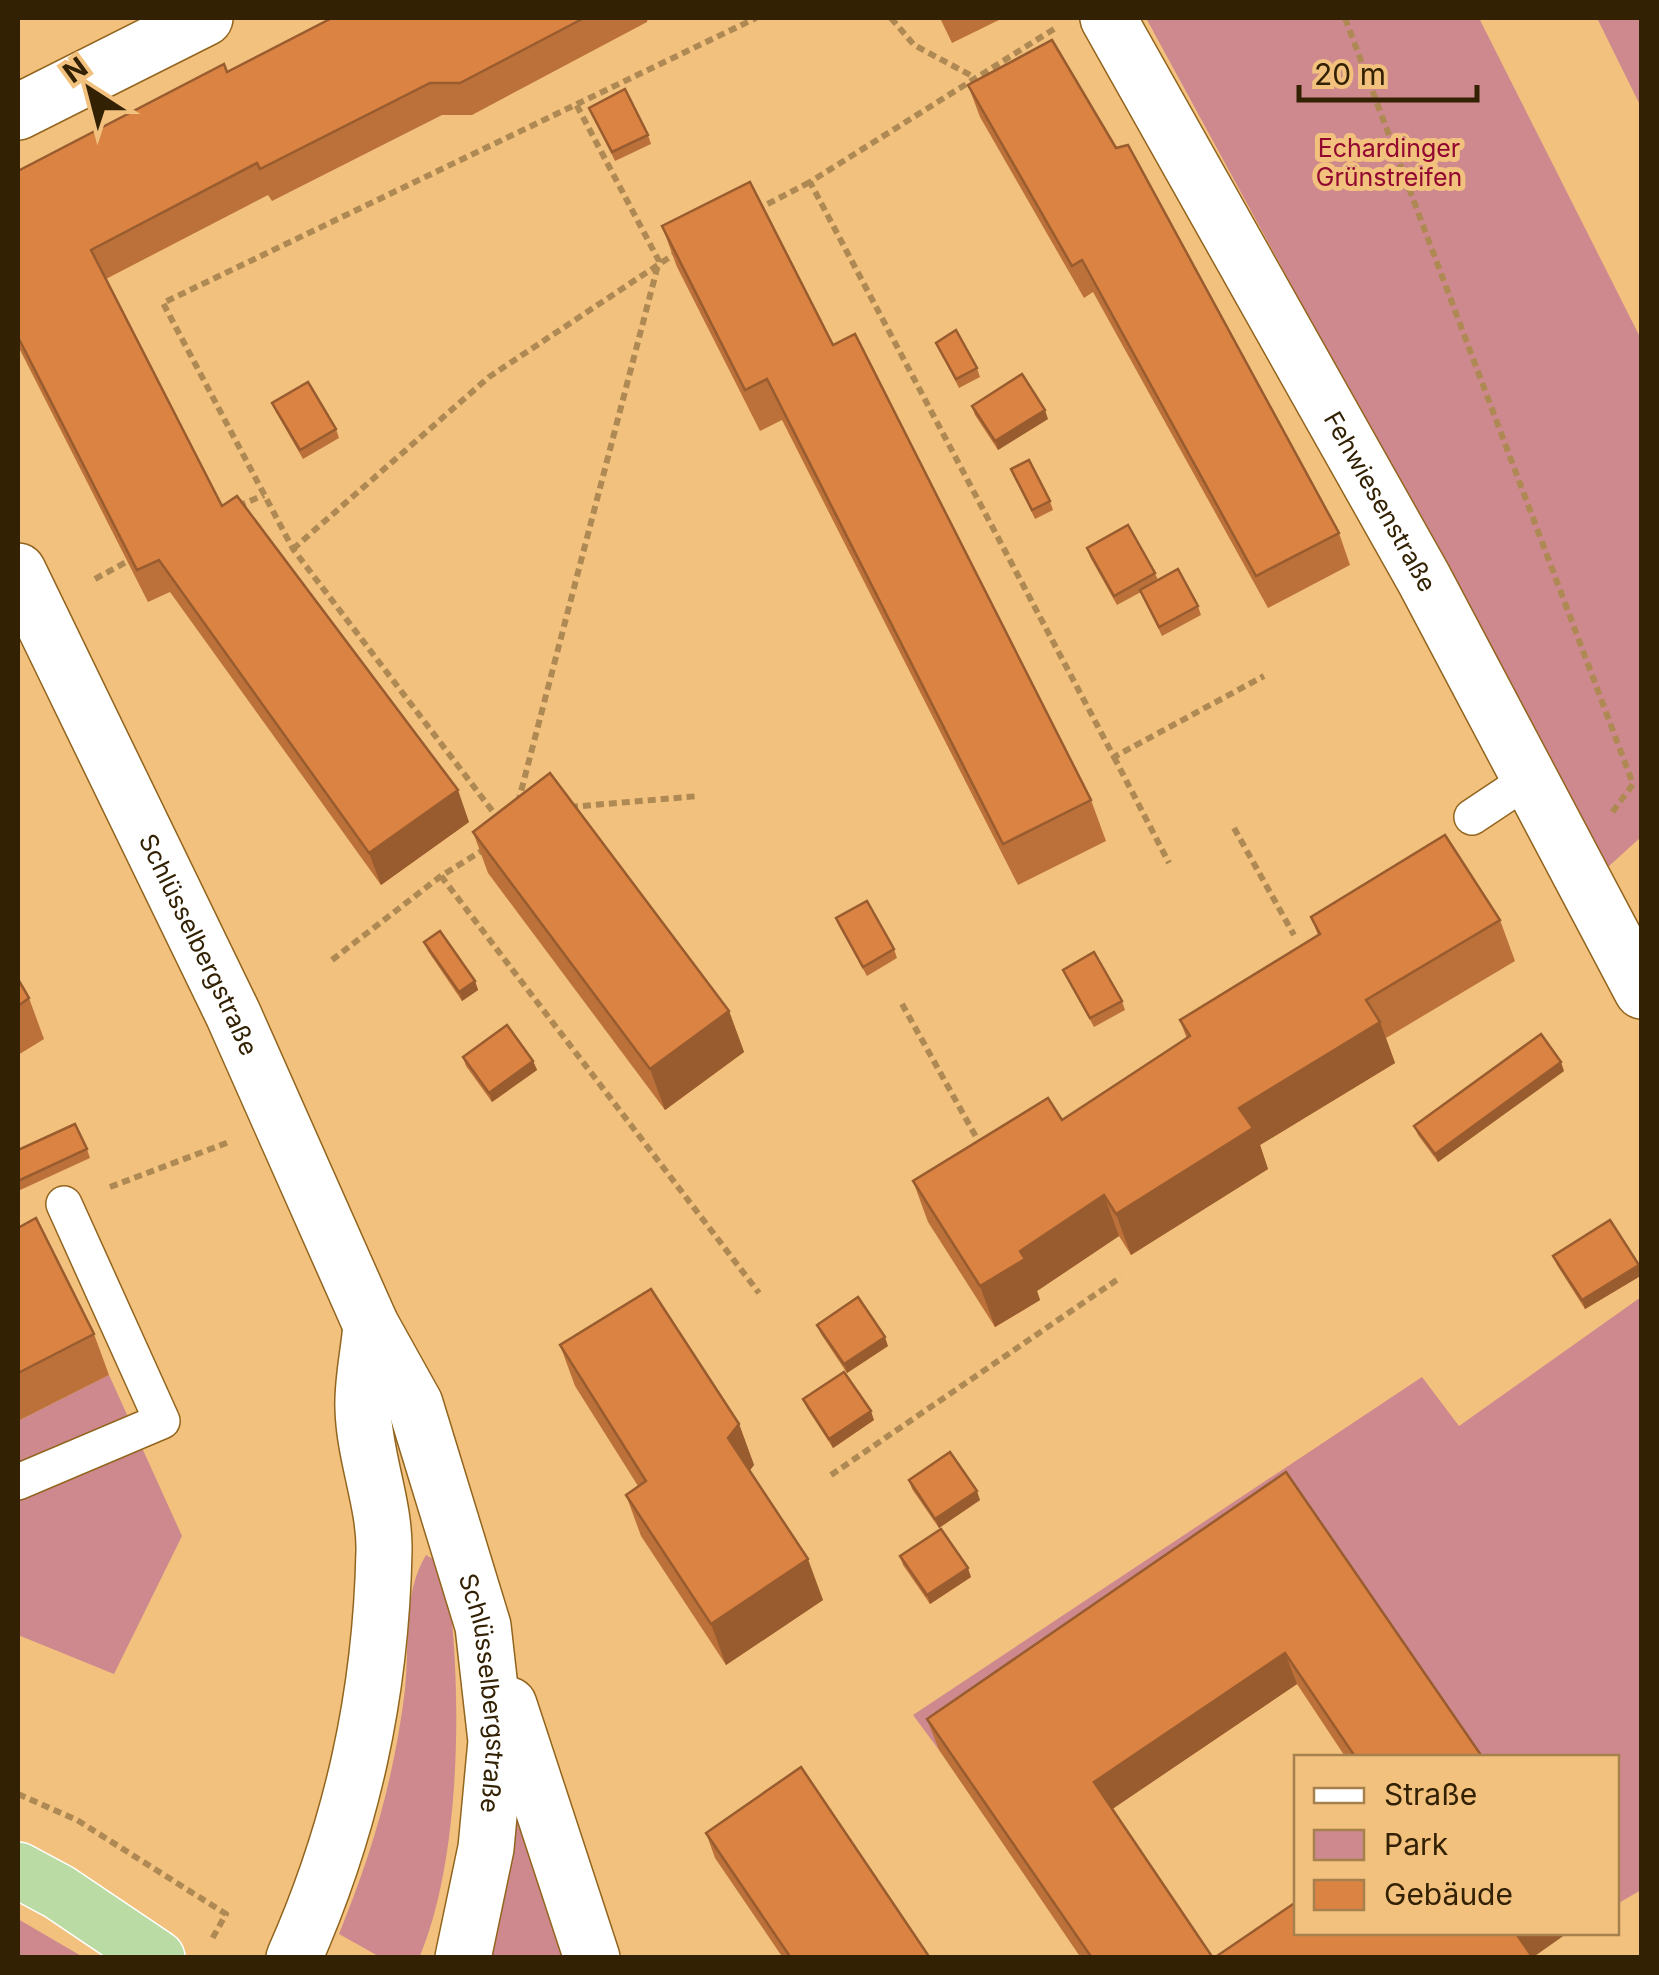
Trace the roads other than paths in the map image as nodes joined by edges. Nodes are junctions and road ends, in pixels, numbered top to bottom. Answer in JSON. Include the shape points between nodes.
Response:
{"nodes":[{"id":1,"x":205,"y":18,"type":"edge"},
{"id":2,"x":1086,"y":20,"type":"edge"},
{"id":3,"x":18,"y":112,"type":"edge"},
{"id":4,"x":18,"y":571,"type":"edge"},
{"id":5,"x":1529,"y":779,"type":"junction"},
{"id":6,"x":1472,"y":817,"type":"dead end"},
{"id":7,"x":1642,"y":991,"type":"edge"},
{"id":8,"x":64,"y":1204,"type":"road end"},
{"id":9,"x":371,"y":1325,"type":"junction"},
{"id":10,"x":18,"y":1482,"type":"edge"},
{"id":11,"x":483,"y":1626,"type":"junction"},
{"id":12,"x":18,"y":1870,"type":"edge"},
{"id":13,"x":157,"y":1958,"type":"edge"},
{"id":14,"x":294,"y":1958,"type":"edge"},
{"id":15,"x":462,"y":1958,"type":"edge"},
{"id":16,"x":592,"y":1958,"type":"edge"}],
"edges":[{"from":1,"to":3,"type":"street"},
{"from":2,"to":5,"type":"street","name":"Fehwiesenstraße","via":[[1424,579]]},
{"from":4,"to":9,"type":"street","name":"Schlüsselbergstraße","via":[[163,866]]},
{"from":5,"to":6,"type":"lane"},
{"from":5,"to":7,"type":"street","name":"Fehwiesenstraße"},
{"from":8,"to":10,"type":"lane","via":[[162,1421]]},
{"from":9,"to":11,"type":"street","name":"Schlüsselbergstraße","via":[[416,1404]]},
{"from":9,"to":14,"type":"street","name":"Schlüsselbergstraße","via":[[363,1408],[384,1548],[373,1692],[342,1834]]},
{"from":11,"to":15,"type":"street","name":"Schlüsselbergstraße","via":[[496,1741],[486,1848]]},
{"from":11,"to":16,"type":"street"},
{"from":12,"to":13,"type":"highway"}]}
